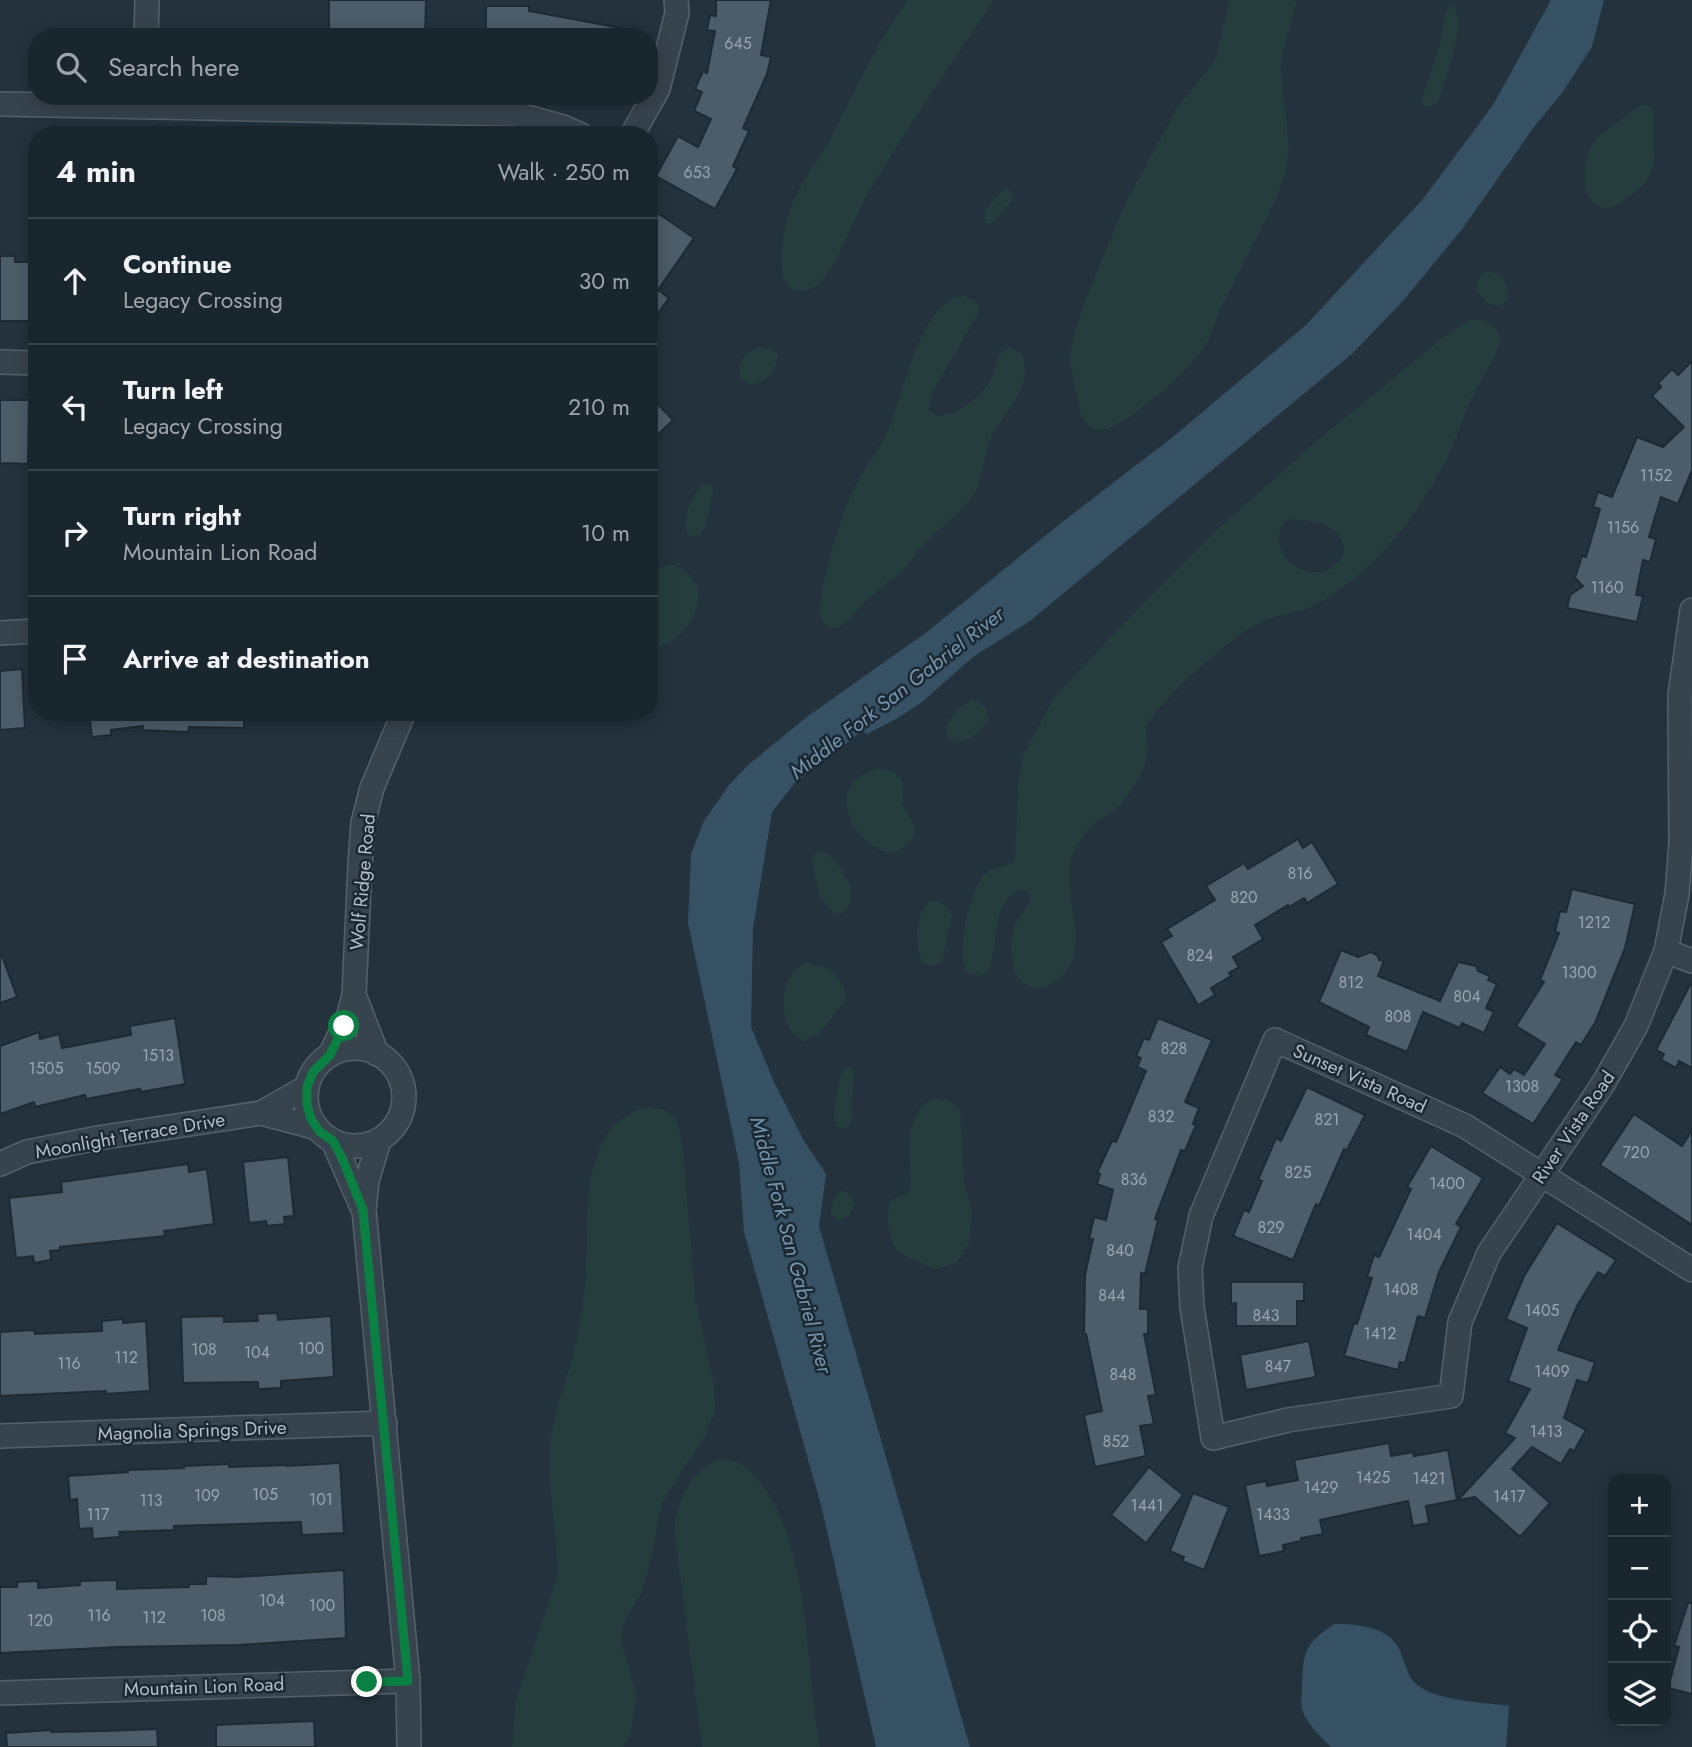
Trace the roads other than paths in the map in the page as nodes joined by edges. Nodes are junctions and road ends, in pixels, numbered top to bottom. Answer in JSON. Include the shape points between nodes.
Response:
{"nodes":[{"id":1,"x":147,"y":0,"type":"edge"},
{"id":2,"x":676,"y":0,"type":"edge"},
{"id":3,"x":146,"y":28,"type":"edge"},
{"id":4,"x":658,"y":89,"type":"edge"},
{"id":5,"x":0,"y":104,"type":"edge"},
{"id":6,"x":28,"y":104,"type":"edge"},
{"id":7,"x":238,"y":105,"type":"edge"},
{"id":8,"x":649,"y":105,"type":"edge"},
{"id":9,"x":559,"y":126,"type":"edge"},
{"id":10,"x":637,"y":126,"type":"edge"},
{"id":11,"x":0,"y":362,"type":"edge"},
{"id":12,"x":28,"y":363,"type":"edge"},
{"id":13,"x":1692,"y":610,"type":"edge"},
{"id":14,"x":28,"y":631,"type":"edge"},
{"id":15,"x":0,"y":633,"type":"edge"},
{"id":16,"x":1686,"y":695,"type":"edge"},
{"id":17,"x":400,"y":721,"type":"edge"},
{"id":18,"x":1666,"y":951,"type":"junction"},
{"id":19,"x":1692,"y":961,"type":"edge"},
{"id":20,"x":354,"y":995,"type":"junction"},
{"id":21,"x":377,"y":1054,"type":"junction"},
{"id":22,"x":330,"y":1055,"type":"junction"},
{"id":23,"x":307,"y":1087,"type":"junction"},
{"id":24,"x":261,"y":1113,"type":"junction"},
{"id":25,"x":325,"y":1135,"type":"junction"},
{"id":26,"x":379,"y":1141,"type":"junction"},
{"id":27,"x":0,"y":1164,"type":"edge"},
{"id":28,"x":1541,"y":1175,"type":"junction"},
{"id":29,"x":363,"y":1210,"type":"junction"},
{"id":30,"x":1692,"y":1270,"type":"edge"},
{"id":31,"x":384,"y":1423,"type":"junction"},
{"id":32,"x":0,"y":1436,"type":"edge"},
{"id":33,"x":1213,"y":1438,"type":"joint"},
{"id":34,"x":408,"y":1681,"type":"junction"},
{"id":35,"x":0,"y":1693,"type":"edge"},
{"id":36,"x":409,"y":1747,"type":"edge"}],
"edges":[{"from":1,"to":3,"type":"street"},
{"from":2,"to":4,"type":"street","via":[[677,13]]},
{"from":5,"to":6,"type":"street"},
{"from":7,"to":9,"type":"street","via":[[516,114]]},
{"from":8,"to":10,"type":"street"},
{"from":11,"to":12,"type":"street"},
{"from":13,"to":16,"type":"street","name":"River Vista Road"},
{"from":14,"to":15,"type":"street"},
{"from":16,"to":18,"type":"street","name":"River Vista Road","via":[[1681,843]]},
{"from":17,"to":20,"type":"street","name":"Wolf Ridge Road","via":[[372,788],[363,823]]},
{"from":18,"to":19,"type":"street"},
{"from":18,"to":28,"type":"street","name":"River Vista Road","via":[[1636,1026],[1604,1084]]},
{"from":20,"to":21,"type":"street","name":"Wolf Ridge Road"},
{"from":20,"to":22,"type":"street"},
{"from":21,"to":22,"type":"street","via":[[355,1048]]},
{"from":21,"to":26,"type":"street","via":[[397,1071],[404,1086],[400,1118]]},
{"from":22,"to":23,"type":"street","via":[[313,1072]]},
{"from":23,"to":24,"type":"street","name":"Moonlight Terrace Drive"},
{"from":23,"to":25,"type":"street","via":[[311,1119]]},
{"from":24,"to":25,"type":"street","name":"Moonlight Terrace Drive"},
{"from":24,"to":27,"type":"street","name":"Moonlight Terrace Drive","via":[[62,1145],[27,1152]]},
{"from":25,"to":26,"type":"street","via":[[356,1146]]},
{"from":25,"to":29,"type":"street","via":[[354,1183]]},
{"from":26,"to":29,"type":"street"},
{"from":28,"to":30,"type":"street","name":"Sunset Vista Road"},
{"from":28,"to":33,"type":"street","name":"River Vista Road","via":[[1489,1253],[1460,1322],[1451,1396],[1288,1420]]},
{"from":28,"to":33,"type":"street","name":"Sunset Vista Road","via":[[1465,1126],[1275,1040],[1201,1216],[1190,1268]]},
{"from":29,"to":31,"type":"street"},
{"from":31,"to":32,"type":"street","name":"Magnolia Springs Drive"},
{"from":31,"to":34,"type":"street"},
{"from":34,"to":35,"type":"street","name":"Mountain Lion Road"},
{"from":34,"to":36,"type":"street"}]}
